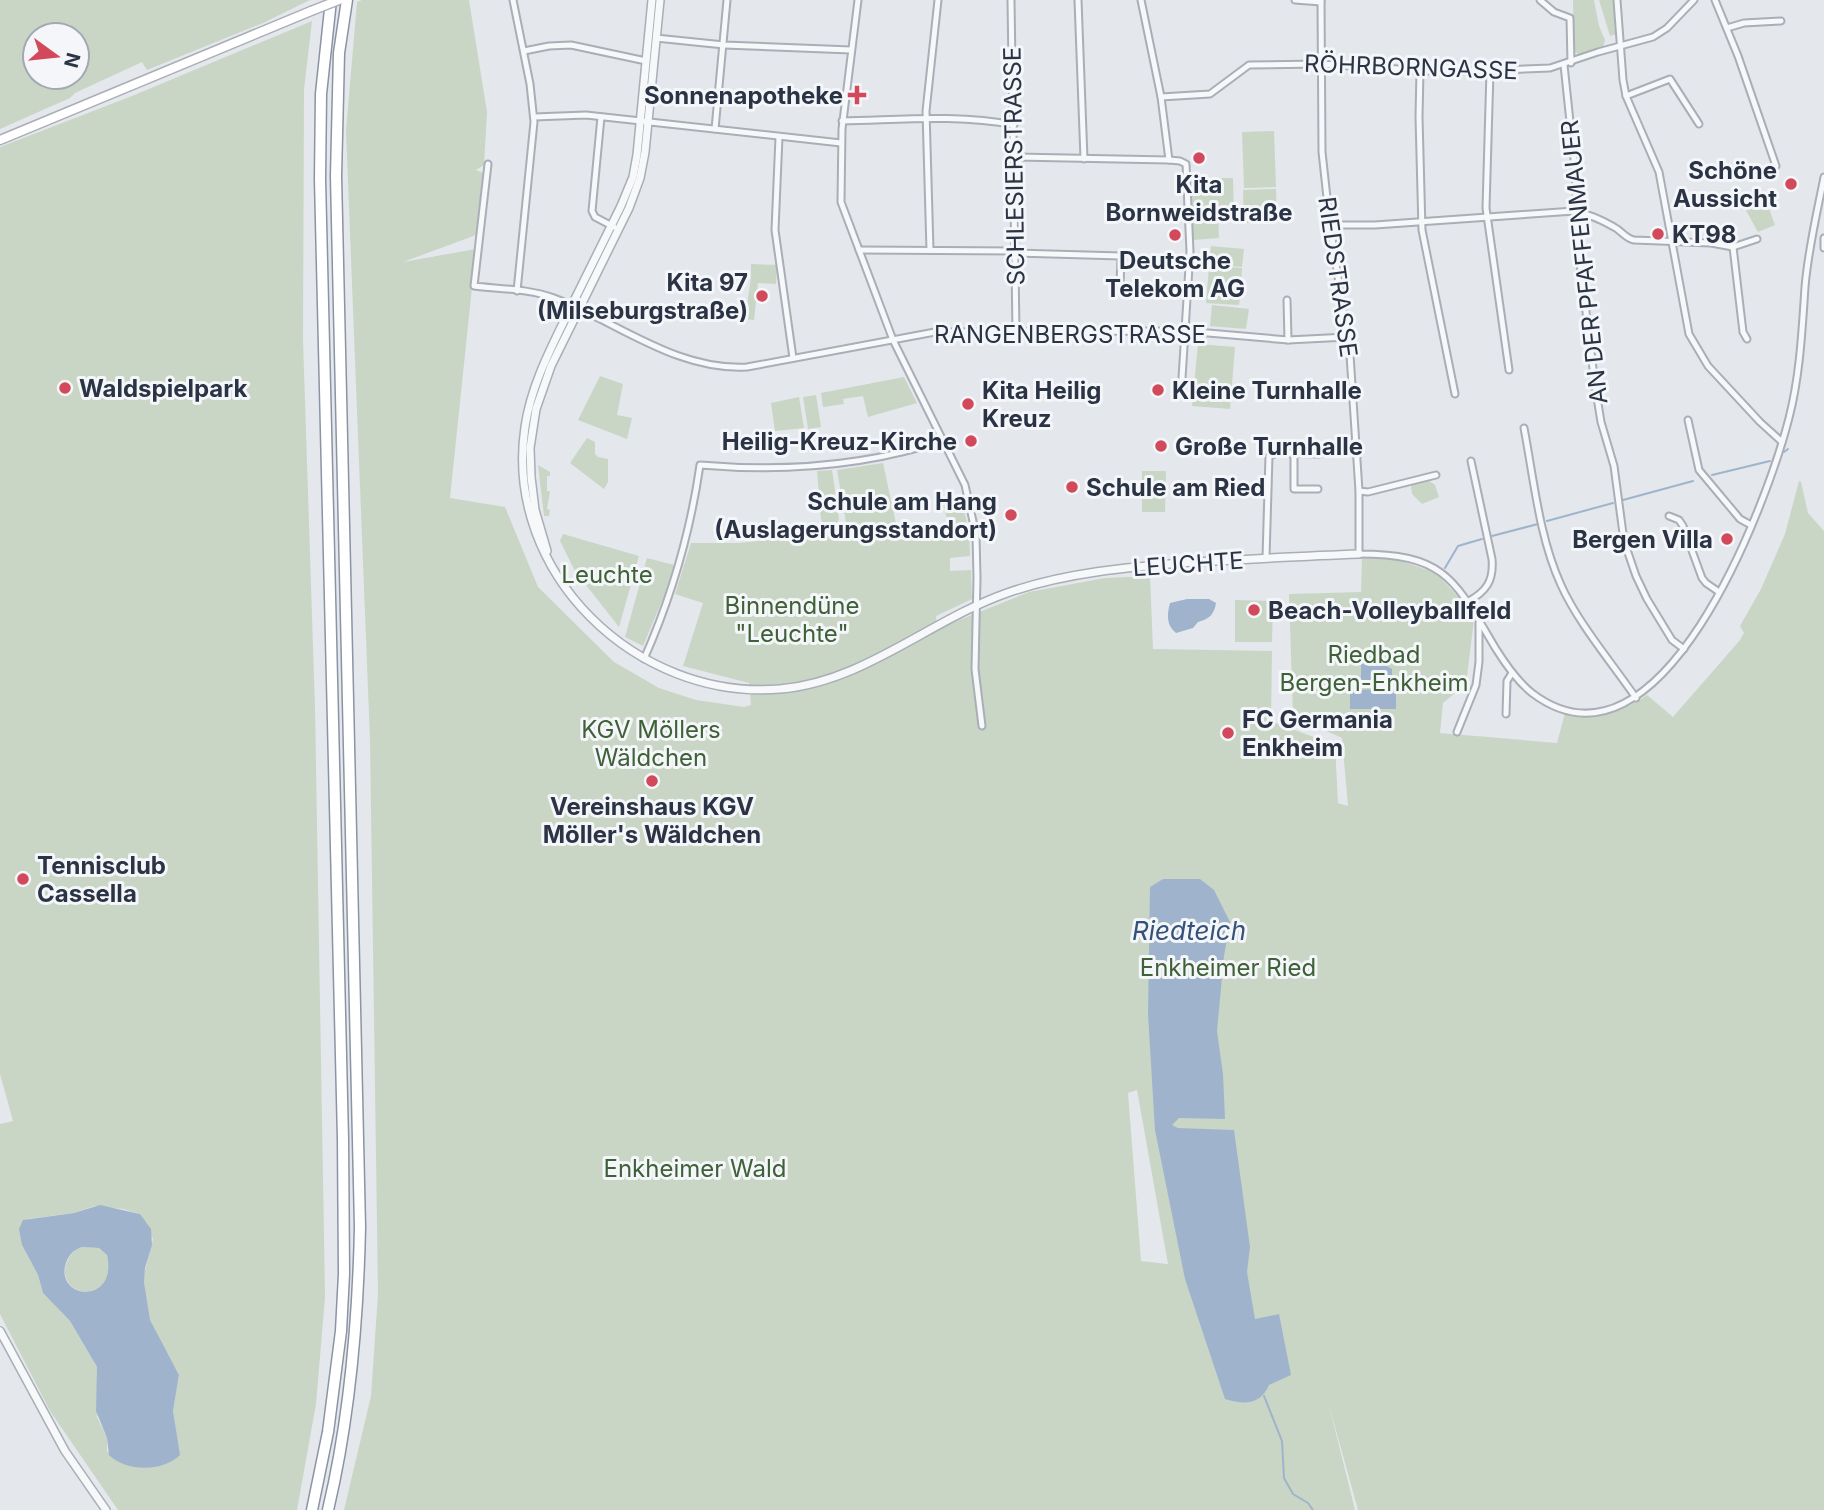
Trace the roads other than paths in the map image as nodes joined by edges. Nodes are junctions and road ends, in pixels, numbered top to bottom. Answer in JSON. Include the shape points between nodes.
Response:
{"nodes":[{"id":1,"x":331,"y":0,"type":"edge"},
{"id":2,"x":339,"y":0,"type":"edge"},
{"id":3,"x":347,"y":0,"type":"edge"},
{"id":4,"x":513,"y":0,"type":"edge"},
{"id":5,"x":652,"y":0,"type":"edge"},
{"id":6,"x":660,"y":0,"type":"edge"},
{"id":7,"x":727,"y":0,"type":"edge"},
{"id":8,"x":858,"y":0,"type":"edge"},
{"id":9,"x":939,"y":0,"type":"edge"},
{"id":10,"x":1012,"y":0,"type":"edge"},
{"id":11,"x":1078,"y":0,"type":"edge"},
{"id":12,"x":1142,"y":0,"type":"edge"},
{"id":13,"x":1295,"y":0,"type":"edge"},
{"id":14,"x":1540,"y":0,"type":"edge"},
{"id":15,"x":1617,"y":0,"type":"edge"},
{"id":16,"x":1694,"y":0,"type":"edge"},
{"id":17,"x":1715,"y":0,"type":"edge"},
{"id":18,"x":1321,"y":1,"type":"edge"},
{"id":19,"x":1781,"y":21,"type":"dead end"},
{"id":20,"x":1727,"y":28,"type":"junction"},
{"id":21,"x":656,"y":38,"type":"junction"},
{"id":22,"x":723,"y":44,"type":"junction"},
{"id":23,"x":1621,"y":47,"type":"junction"},
{"id":24,"x":850,"y":50,"type":"junction"},
{"id":25,"x":524,"y":51,"type":"junction"},
{"id":26,"x":646,"y":61,"type":"junction"},
{"id":27,"x":1571,"y":63,"type":"junction"},
{"id":28,"x":1321,"y":64,"type":"junction"},
{"id":29,"x":1563,"y":65,"type":"junction"},
{"id":30,"x":1420,"y":70,"type":"junction"},
{"id":31,"x":1490,"y":71,"type":"junction"},
{"id":32,"x":1626,"y":96,"type":"junction"},
{"id":33,"x":1161,"y":97,"type":"junction"},
{"id":34,"x":534,"y":117,"type":"junction"},
{"id":35,"x":601,"y":117,"type":"junction"},
{"id":36,"x":926,"y":119,"type":"junction"},
{"id":37,"x":644,"y":121,"type":"junction"},
{"id":38,"x":842,"y":121,"type":"junction"},
{"id":39,"x":1699,"y":124,"type":"dead end"},
{"id":40,"x":1014,"y":125,"type":"junction"},
{"id":41,"x":715,"y":129,"type":"junction"},
{"id":42,"x":779,"y":136,"type":"junction"},
{"id":43,"x":0,"y":140,"type":"edge"},
{"id":44,"x":841,"y":143,"type":"junction"},
{"id":45,"x":1015,"y":157,"type":"junction"},
{"id":46,"x":1084,"y":159,"type":"junction"},
{"id":47,"x":1169,"y":160,"type":"junction"},
{"id":48,"x":488,"y":164,"type":"dead end"},
{"id":49,"x":1776,"y":166,"type":"dead end"},
{"id":50,"x":1824,"y":177,"type":"edge"},
{"id":51,"x":1822,"y":203,"type":"edge"},
{"id":52,"x":1577,"y":211,"type":"junction"},
{"id":53,"x":1487,"y":216,"type":"junction"},
{"id":54,"x":1422,"y":220,"type":"junction"},
{"id":55,"x":1330,"y":225,"type":"junction"},
{"id":56,"x":615,"y":228,"type":"junction"},
{"id":57,"x":1824,"y":238,"type":"edge"},
{"id":58,"x":1756,"y":239,"type":"dead end"},
{"id":59,"x":1672,"y":243,"type":"junction"},
{"id":60,"x":1732,"y":247,"type":"junction"},
{"id":61,"x":1824,"y":248,"type":"edge"},
{"id":62,"x":859,"y":250,"type":"junction"},
{"id":63,"x":929,"y":250,"type":"junction"},
{"id":64,"x":1016,"y":252,"type":"junction"},
{"id":65,"x":1120,"y":286,"type":"dead end"},
{"id":66,"x":517,"y":291,"type":"junction"},
{"id":67,"x":1287,"y":300,"type":"dead end"},
{"id":68,"x":575,"y":308,"type":"junction"},
{"id":69,"x":1185,"y":331,"type":"junction"},
{"id":70,"x":1016,"y":332,"type":"junction"},
{"id":71,"x":1347,"y":337,"type":"junction"},
{"id":72,"x":1747,"y":339,"type":"dead end"},
{"id":73,"x":893,"y":340,"type":"junction"},
{"id":74,"x":1288,"y":340,"type":"junction"},
{"id":75,"x":793,"y":358,"type":"junction"},
{"id":76,"x":1509,"y":370,"type":"dead end"},
{"id":77,"x":1181,"y":394,"type":"dead end"},
{"id":78,"x":1455,"y":394,"type":"dead end"},
{"id":79,"x":1688,"y":420,"type":"dead end"},
{"id":80,"x":1524,"y":428,"type":"dead end"},
{"id":81,"x":944,"y":439,"type":"junction"},
{"id":82,"x":1782,"y":442,"type":"junction"},
{"id":83,"x":1357,"y":449,"type":"junction"},
{"id":84,"x":1294,"y":453,"type":"junction"},
{"id":85,"x":1471,"y":461,"type":"dead end"},
{"id":86,"x":1436,"y":475,"type":"dead end"},
{"id":87,"x":1318,"y":489,"type":"dead end"},
{"id":88,"x":1359,"y":491,"type":"junction"},
{"id":89,"x":1669,"y":516,"type":"dead end"},
{"id":90,"x":1751,"y":525,"type":"junction"},
{"id":91,"x":1359,"y":554,"type":"junction"},
{"id":92,"x":1266,"y":558,"type":"junction"},
{"id":93,"x":1719,"y":593,"type":"junction"},
{"id":94,"x":1467,"y":602,"type":"junction"},
{"id":95,"x":976,"y":605,"type":"junction"},
{"id":96,"x":1479,"y":620,"type":"junction"},
{"id":97,"x":1684,"y":649,"type":"junction"},
{"id":98,"x":644,"y":659,"type":"junction"},
{"id":99,"x":1512,"y":673,"type":"junction"},
{"id":100,"x":1636,"y":698,"type":"junction"},
{"id":101,"x":1506,"y":714,"type":"dead end"},
{"id":102,"x":982,"y":726,"type":"dead end"},
{"id":103,"x":1457,"y":732,"type":"dead end"},
{"id":104,"x":0,"y":1331,"type":"edge"},
{"id":105,"x":105,"y":1510,"type":"edge"},
{"id":106,"x":312,"y":1510,"type":"edge"},
{"id":107,"x":328,"y":1510,"type":"edge"}],
"edges":[{"from":1,"to":106,"type":"highway","via":[[321,94],[320,178],[344,1274],[337,1379]]},
{"from":2,"to":43,"type":"main road","bridge":true},
{"from":3,"to":107,"type":"highway","via":[[339,53],[336,176],[360,1227],[351,1382]]},
{"from":4,"to":25,"type":"street"},
{"from":5,"to":26,"type":"street","name":"LEUCHTE"},
{"from":6,"to":21,"type":"street","name":"LEUCHTE"},
{"from":7,"to":22,"type":"street"},
{"from":8,"to":24,"type":"street"},
{"from":9,"to":36,"type":"street"},
{"from":10,"to":40,"type":"street","name":"SCHLESIERSTRASSE"},
{"from":11,"to":46,"type":"street"},
{"from":12,"to":33,"type":"street"},
{"from":13,"to":18,"type":"street"},
{"from":14,"to":27,"type":"street","via":[[1570,18]]},
{"from":15,"to":23,"type":"street"},
{"from":16,"to":23,"type":"street","name":"RÖHRBORNGASSE","via":[[1657,35]]},
{"from":17,"to":20,"type":"street"},
{"from":18,"to":28,"type":"street","name":"RIEDSTRASSE"},
{"from":19,"to":20,"type":"street"},
{"from":20,"to":49,"type":"street"},
{"from":21,"to":22,"type":"street"},
{"from":21,"to":37,"type":"street","name":"LEUCHTE"},
{"from":22,"to":24,"type":"street"},
{"from":22,"to":41,"type":"street"},
{"from":23,"to":27,"type":"street","name":"RÖHRBORNGASSE"},
{"from":23,"to":32,"type":"street"},
{"from":24,"to":38,"type":"street"},
{"from":25,"to":26,"type":"street","via":[[571,45]]},
{"from":25,"to":34,"type":"street"},
{"from":26,"to":37,"type":"street","name":"LEUCHTE"},
{"from":27,"to":29,"type":"street","name":"RÖHRBORNGASSE"},
{"from":28,"to":30,"type":"street","name":"RÖHRBORNGASSE"},
{"from":28,"to":33,"type":"street","name":"RÖHRBORNGASSE","via":[[1249,65],[1210,94]]},
{"from":28,"to":55,"type":"street","name":"RIEDSTRASSE","via":[[1320,128]]},
{"from":29,"to":31,"type":"street","name":"RÖHRBORNGASSE"},
{"from":29,"to":52,"type":"street","name":"AN DER PFAFFENMAUER"},
{"from":30,"to":31,"type":"street","name":"RÖHRBORNGASSE"},
{"from":30,"to":54,"type":"street"},
{"from":31,"to":53,"type":"street"},
{"from":32,"to":39,"type":"street","via":[[1670,79]]},
{"from":32,"to":59,"type":"street","via":[[1658,166]]},
{"from":33,"to":47,"type":"street"},
{"from":34,"to":35,"type":"street"},
{"from":34,"to":66,"type":"street"},
{"from":35,"to":37,"type":"street"},
{"from":35,"to":56,"type":"street","via":[[592,211]]},
{"from":36,"to":38,"type":"street"},
{"from":36,"to":40,"type":"street","via":[[962,117]]},
{"from":36,"to":63,"type":"street"},
{"from":37,"to":41,"type":"street"},
{"from":37,"to":56,"type":"street","name":"LEUCHTE","via":[[633,177]]},
{"from":38,"to":44,"type":"street"},
{"from":40,"to":45,"type":"street","name":"SCHLESIERSTRASSE"},
{"from":41,"to":42,"type":"street"},
{"from":42,"to":44,"type":"street"},
{"from":42,"to":75,"type":"street","via":[[775,230]]},
{"from":44,"to":62,"type":"street","via":[[841,202]]},
{"from":45,"to":46,"type":"street"},
{"from":45,"to":64,"type":"street","name":"SCHLESIERSTRASSE"},
{"from":46,"to":47,"type":"street"},
{"from":47,"to":69,"type":"street","via":[[1184,162],[1187,168],[1190,251]]},
{"from":48,"to":66,"type":"street","name":"RANGENBERGSTRASSE","via":[[474,286]]},
{"from":50,"to":51,"type":"street"},
{"from":51,"to":82,"type":"street"},
{"from":52,"to":53,"type":"street"},
{"from":52,"to":59,"type":"street","via":[[1616,228],[1630,240]]},
{"from":52,"to":97,"type":"street","name":"AN DER PFAFFENMAUER","via":[[1595,385],[1614,463],[1624,541],[1647,599],[1672,640]]},
{"from":53,"to":54,"type":"street"},
{"from":53,"to":76,"type":"street"},
{"from":54,"to":55,"type":"street"},
{"from":54,"to":78,"type":"street"},
{"from":55,"to":71,"type":"street","name":"RIEDSTRASSE"},
{"from":56,"to":68,"type":"street","name":"LEUCHTE"},
{"from":57,"to":61,"type":"street"},
{"from":58,"to":60,"type":"street"},
{"from":59,"to":60,"type":"street"},
{"from":59,"to":82,"type":"street","via":[[1684,317],[1695,348]]},
{"from":60,"to":72,"type":"street"},
{"from":62,"to":63,"type":"street"},
{"from":62,"to":73,"type":"street"},
{"from":63,"to":64,"type":"street"},
{"from":64,"to":65,"type":"street","via":[[1121,256]]},
{"from":64,"to":70,"type":"street","name":"SCHLESIERSTRASSE"},
{"from":66,"to":68,"type":"street","name":"RANGENBERGSTRASSE","via":[[548,296]]},
{"from":67,"to":74,"type":"street"},
{"from":68,"to":75,"type":"street","name":"RANGENBERGSTRASSE","via":[[701,364],[740,367]]},
{"from":68,"to":98,"type":"street","name":"LEUCHTE","via":[[533,423],[526,456],[533,497],[547,555],[566,587],[606,631]]},
{"from":69,"to":70,"type":"street","name":"RANGENBERGSTRASSE"},
{"from":69,"to":74,"type":"street","name":"RANGENBERGSTRASSE"},
{"from":69,"to":77,"type":"street"},
{"from":70,"to":73,"type":"street","name":"RANGENBERGSTRASSE","via":[[935,332]]},
{"from":71,"to":74,"type":"street","name":"RANGENBERGSTRASSE"},
{"from":71,"to":83,"type":"street","name":"RIEDSTRASSE"},
{"from":73,"to":75,"type":"street","name":"RANGENBERGSTRASSE"},
{"from":73,"to":81,"type":"street"},
{"from":79,"to":90,"type":"street","via":[[1699,470],[1740,519]]},
{"from":80,"to":100,"type":"street","via":[[1559,581]]},
{"from":81,"to":95,"type":"street","via":[[965,485],[975,527]]},
{"from":81,"to":98,"type":"street","via":[[906,452],[825,466],[699,466],[687,538],[670,597]]},
{"from":82,"to":90,"type":"street"},
{"from":83,"to":84,"type":"street"},
{"from":83,"to":88,"type":"street","name":"RIEDSTRASSE"},
{"from":84,"to":87,"type":"street","via":[[1294,489]]},
{"from":84,"to":92,"type":"street","via":[[1273,453],[1268,459]]},
{"from":85,"to":94,"type":"street","via":[[1493,565],[1488,585]]},
{"from":86,"to":88,"type":"street"},
{"from":88,"to":91,"type":"street","name":"RIEDSTRASSE"},
{"from":89,"to":93,"type":"street","via":[[1682,524],[1702,578]]},
{"from":90,"to":93,"type":"street"},
{"from":91,"to":92,"type":"street","name":"LEUCHTE"},
{"from":91,"to":94,"type":"street","via":[[1396,555],[1425,563],[1445,576]]},
{"from":92,"to":95,"type":"street","name":"LEUCHTE","via":[[1090,572]]},
{"from":93,"to":97,"type":"street"},
{"from":94,"to":96,"type":"street"},
{"from":95,"to":98,"type":"street","name":"LEUCHTE","via":[[856,668],[793,687],[751,690],[713,685]]},
{"from":95,"to":102,"type":"street","via":[[975,669]]},
{"from":96,"to":99,"type":"street"},
{"from":96,"to":103,"type":"street","via":[[1476,685]]},
{"from":97,"to":100,"type":"street"},
{"from":99,"to":100,"type":"street","via":[[1542,700],[1568,710],[1602,711]]},
{"from":99,"to":101,"type":"street","via":[[1507,681]]},
{"from":104,"to":105,"type":"street","via":[[65,1451]]}]}
